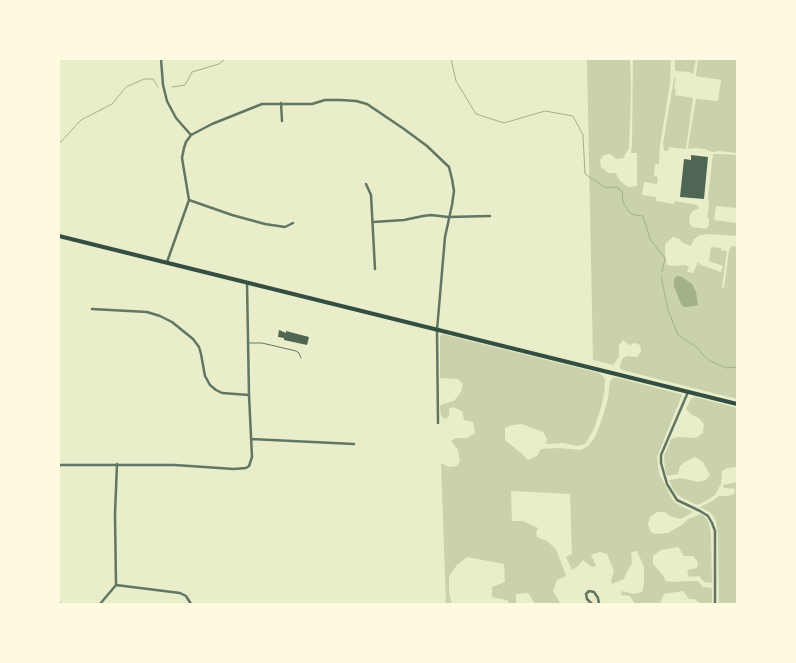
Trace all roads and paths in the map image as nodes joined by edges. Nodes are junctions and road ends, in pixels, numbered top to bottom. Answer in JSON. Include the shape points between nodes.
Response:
{"nodes":[{"id":1,"x":162,"y":59,"type":"edge"},
{"id":2,"x":281,"y":103,"type":"junction"},
{"id":3,"x":282,"y":121,"type":"dead end"},
{"id":4,"x":191,"y":135,"type":"junction"},
{"id":5,"x":366,"y":184,"type":"dead end"},
{"id":6,"x":189,"y":200,"type":"junction"},
{"id":7,"x":490,"y":216,"type":"dead end"},
{"id":8,"x":448,"y":217,"type":"junction"},
{"id":9,"x":373,"y":222,"type":"junction"},
{"id":10,"x":293,"y":223,"type":"dead end"},
{"id":11,"x":59,"y":236,"type":"edge"},
{"id":12,"x":167,"y":262,"type":"junction"},
{"id":13,"x":375,"y":268,"type":"dead end"},
{"id":14,"x":247,"y":283,"type":"junction"},
{"id":15,"x":92,"y":309,"type":"dead end"},
{"id":16,"x":437,"y":330,"type":"junction"},
{"id":17,"x":248,"y":343,"type":"junction"},
{"id":18,"x":302,"y":358,"type":"dead end"},
{"id":19,"x":688,"y":392,"type":"junction"},
{"id":20,"x":249,"y":395,"type":"junction"},
{"id":21,"x":737,"y":404,"type":"edge"},
{"id":22,"x":438,"y":424,"type":"dead end"},
{"id":23,"x":252,"y":439,"type":"junction"},
{"id":24,"x":354,"y":444,"type":"dead end"},
{"id":25,"x":59,"y":464,"type":"edge"},
{"id":26,"x":117,"y":464,"type":"junction"},
{"id":27,"x":116,"y":585,"type":"junction"},
{"id":28,"x":100,"y":604,"type":"edge"},
{"id":29,"x":191,"y":604,"type":"edge"},
{"id":30,"x":592,"y":604,"type":"edge"},
{"id":31,"x":599,"y":604,"type":"edge"},
{"id":32,"x":715,"y":604,"type":"edge"}],
"edges":[{"from":1,"to":4,"type":"street","via":[[163,85],[168,101],[176,118]]},
{"from":2,"to":3,"type":"street"},
{"from":2,"to":4,"type":"street","via":[[259,105]]},
{"from":2,"to":8,"type":"street","via":[[356,101],[385,115],[449,167],[454,191]]},
{"from":4,"to":6,"type":"street","via":[[182,158]]},
{"from":5,"to":9,"type":"street","via":[[371,195]]},
{"from":6,"to":10,"type":"street","via":[[265,224],[285,227]]},
{"from":6,"to":12,"type":"street"},
{"from":7,"to":8,"type":"street"},
{"from":8,"to":9,"type":"street","via":[[423,216]]},
{"from":8,"to":16,"type":"street"},
{"from":9,"to":13,"type":"street"},
{"from":11,"to":12,"type":"main road"},
{"from":12,"to":14,"type":"main road"},
{"from":14,"to":16,"type":"main road"},
{"from":14,"to":17,"type":"street"},
{"from":15,"to":20,"type":"street","via":[[147,312],[172,322],[199,347],[210,385],[222,393]]},
{"from":16,"to":19,"type":"main road"},
{"from":16,"to":22,"type":"street"},
{"from":17,"to":18,"type":"lane","via":[[296,351]]},
{"from":17,"to":20,"type":"street"},
{"from":19,"to":21,"type":"main road"},
{"from":19,"to":32,"type":"street","via":[[661,463],[678,500],[708,516],[712,523],[715,531]]},
{"from":20,"to":23,"type":"street"},
{"from":23,"to":24,"type":"street"},
{"from":23,"to":26,"type":"street","via":[[252,457],[246,468]]},
{"from":25,"to":26,"type":"street"},
{"from":26,"to":27,"type":"street"},
{"from":27,"to":28,"type":"street"},
{"from":27,"to":29,"type":"street","via":[[180,593]]},
{"from":30,"to":31,"type":"street","via":[[587,599],[589,591],[594,592]]}]}
